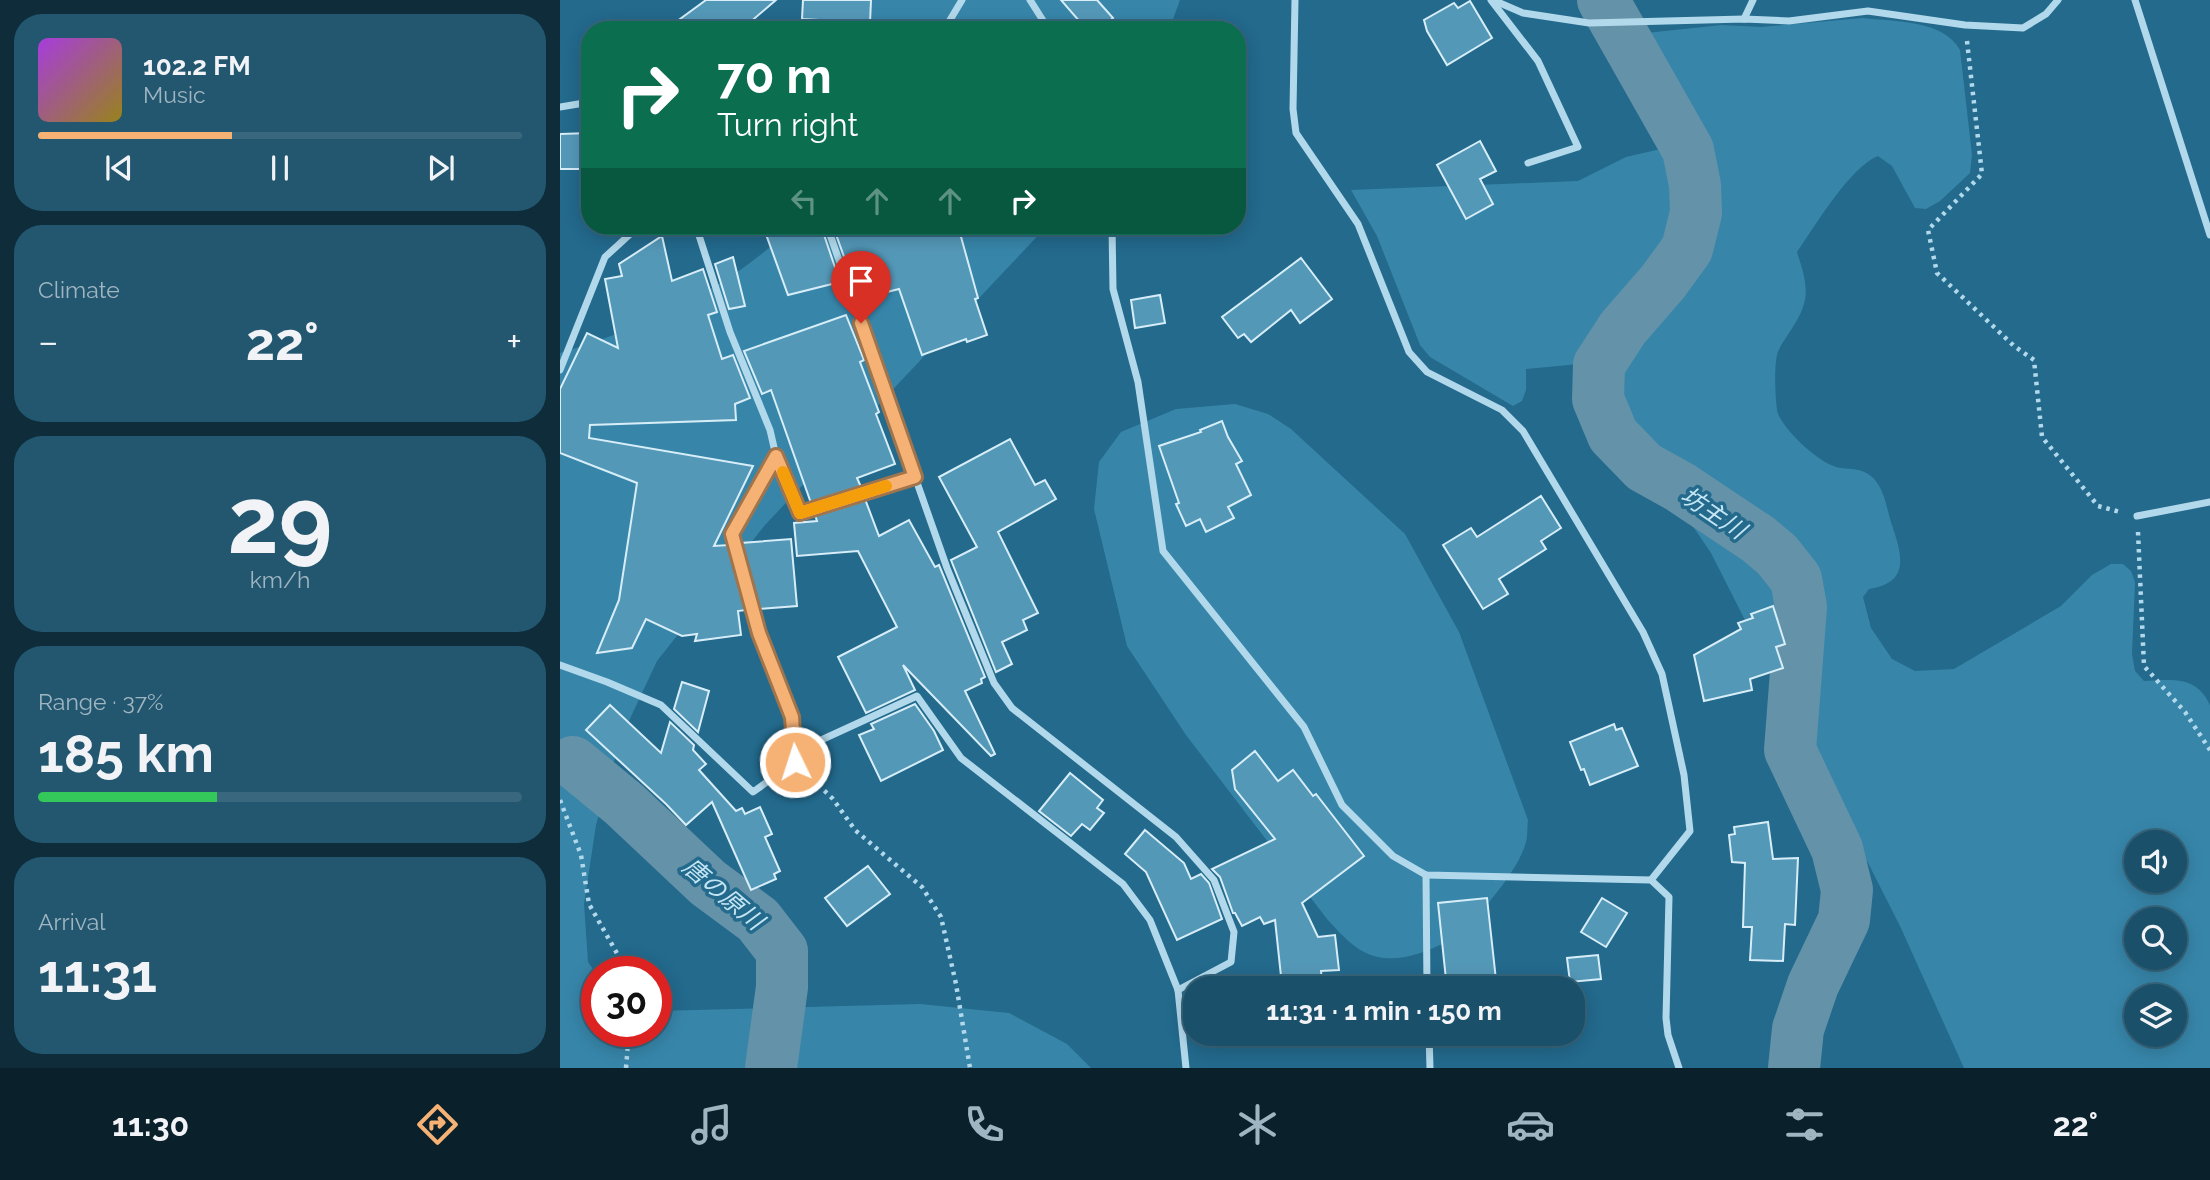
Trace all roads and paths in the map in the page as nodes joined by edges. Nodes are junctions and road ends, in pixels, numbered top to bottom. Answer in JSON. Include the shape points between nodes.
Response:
{"nodes":[{"id":1,"x":962,"y":0,"type":"edge"},
{"id":2,"x":1030,"y":0,"type":"edge"},
{"id":3,"x":1295,"y":0,"type":"edge"},
{"id":4,"x":1492,"y":0,"type":"edge"},
{"id":5,"x":1753,"y":0,"type":"edge"},
{"id":6,"x":2058,"y":0,"type":"edge"},
{"id":7,"x":2135,"y":0,"type":"edge"},
{"id":8,"x":1744,"y":19,"type":"junction"},
{"id":9,"x":949,"y":21,"type":"edge"},
{"id":10,"x":1043,"y":21,"type":"edge"},
{"id":11,"x":1965,"y":25,"type":"junction"},
{"id":12,"x":581,"y":104,"type":"edge"},
{"id":13,"x":560,"y":107,"type":"edge"},
{"id":14,"x":1528,"y":163,"type":"dead end"},
{"id":15,"x":629,"y":235,"type":"edge"},
{"id":16,"x":699,"y":235,"type":"edge"},
{"id":17,"x":830,"y":235,"type":"edge"},
{"id":18,"x":1112,"y":235,"type":"edge"},
{"id":19,"x":2210,"y":236,"type":"edge"},
{"id":20,"x":560,"y":370,"type":"edge"},
{"id":21,"x":776,"y":456,"type":"junction"},
{"id":22,"x":915,"y":477,"type":"junction"},
{"id":23,"x":2210,"y":502,"type":"edge"},
{"id":24,"x":2137,"y":516,"type":"junction"},
{"id":25,"x":560,"y":665,"type":"edge"},
{"id":26,"x":2210,"y":750,"type":"edge"},
{"id":27,"x":794,"y":752,"type":"junction"},
{"id":28,"x":795,"y":762,"type":"junction"},
{"id":29,"x":560,"y":800,"type":"edge"},
{"id":30,"x":1426,"y":875,"type":"junction"},
{"id":31,"x":1651,"y":880,"type":"junction"},
{"id":32,"x":618,"y":956,"type":"edge"},
{"id":33,"x":1427,"y":976,"type":"edge"},
{"id":34,"x":1178,"y":990,"type":"junction"},
{"id":35,"x":1429,"y":1046,"type":"edge"},
{"id":36,"x":628,"y":1047,"type":"edge"},
{"id":37,"x":626,"y":1068,"type":"edge"},
{"id":38,"x":970,"y":1068,"type":"edge"},
{"id":39,"x":1186,"y":1068,"type":"edge"},
{"id":40,"x":1430,"y":1068,"type":"edge"},
{"id":41,"x":1679,"y":1068,"type":"edge"}],
"edges":[{"from":1,"to":9,"type":"street"},
{"from":2,"to":10,"type":"street"},
{"from":3,"to":31,"type":"street","via":[[1296,133],[1358,224],[1409,352],[1427,372],[1502,410],[1522,431],[1643,632],[1662,674],[1684,775],[1690,831]]},
{"from":4,"to":8,"type":"street","via":[[1523,13],[1589,23]]},
{"from":4,"to":14,"type":"street","via":[[1538,61],[1578,147]]},
{"from":5,"to":8,"type":"street"},
{"from":6,"to":11,"type":"street","via":[[2023,29]]},
{"from":7,"to":19,"type":"street"},
{"from":8,"to":11,"type":"street","via":[[1789,21],[1868,10]]},
{"from":11,"to":24,"type":"path","via":[[1982,174],[1928,230],[1937,273],[2034,360],[2042,437],[2098,506]]},
{"from":12,"to":13,"type":"street"},
{"from":15,"to":20,"type":"street","via":[[605,257]]},
{"from":16,"to":21,"type":"street"},
{"from":17,"to":22,"type":"street"},
{"from":18,"to":30,"type":"street","via":[[1113,289],[1138,382],[1163,551],[1304,727],[1342,805],[1393,856]]},
{"from":21,"to":22,"type":"street","via":[[800,513]]},
{"from":21,"to":27,"type":"street","via":[[732,534],[759,633],[792,717]]},
{"from":22,"to":34,"type":"street","via":[[994,683],[1012,708],[1177,837],[1214,880],[1234,932],[1231,962]]},
{"from":23,"to":24,"type":"street"},
{"from":24,"to":26,"type":"path","via":[[2144,666],[2185,712]]},
{"from":25,"to":28,"type":"street","via":[[661,705],[752,792]]},
{"from":27,"to":28,"type":"street"},
{"from":27,"to":34,"type":"street","via":[[917,696],[961,758],[1123,884],[1150,920]]},
{"from":28,"to":38,"type":"path","via":[[833,799],[855,830],[922,887],[941,917]]},
{"from":29,"to":32,"type":"path","via":[[581,855],[589,904]]},
{"from":30,"to":31,"type":"street"},
{"from":30,"to":33,"type":"street"},
{"from":31,"to":41,"type":"street","via":[[1669,897],[1665,1018]]},
{"from":34,"to":39,"type":"street"},
{"from":35,"to":40,"type":"street"},
{"from":36,"to":37,"type":"path"}]}
